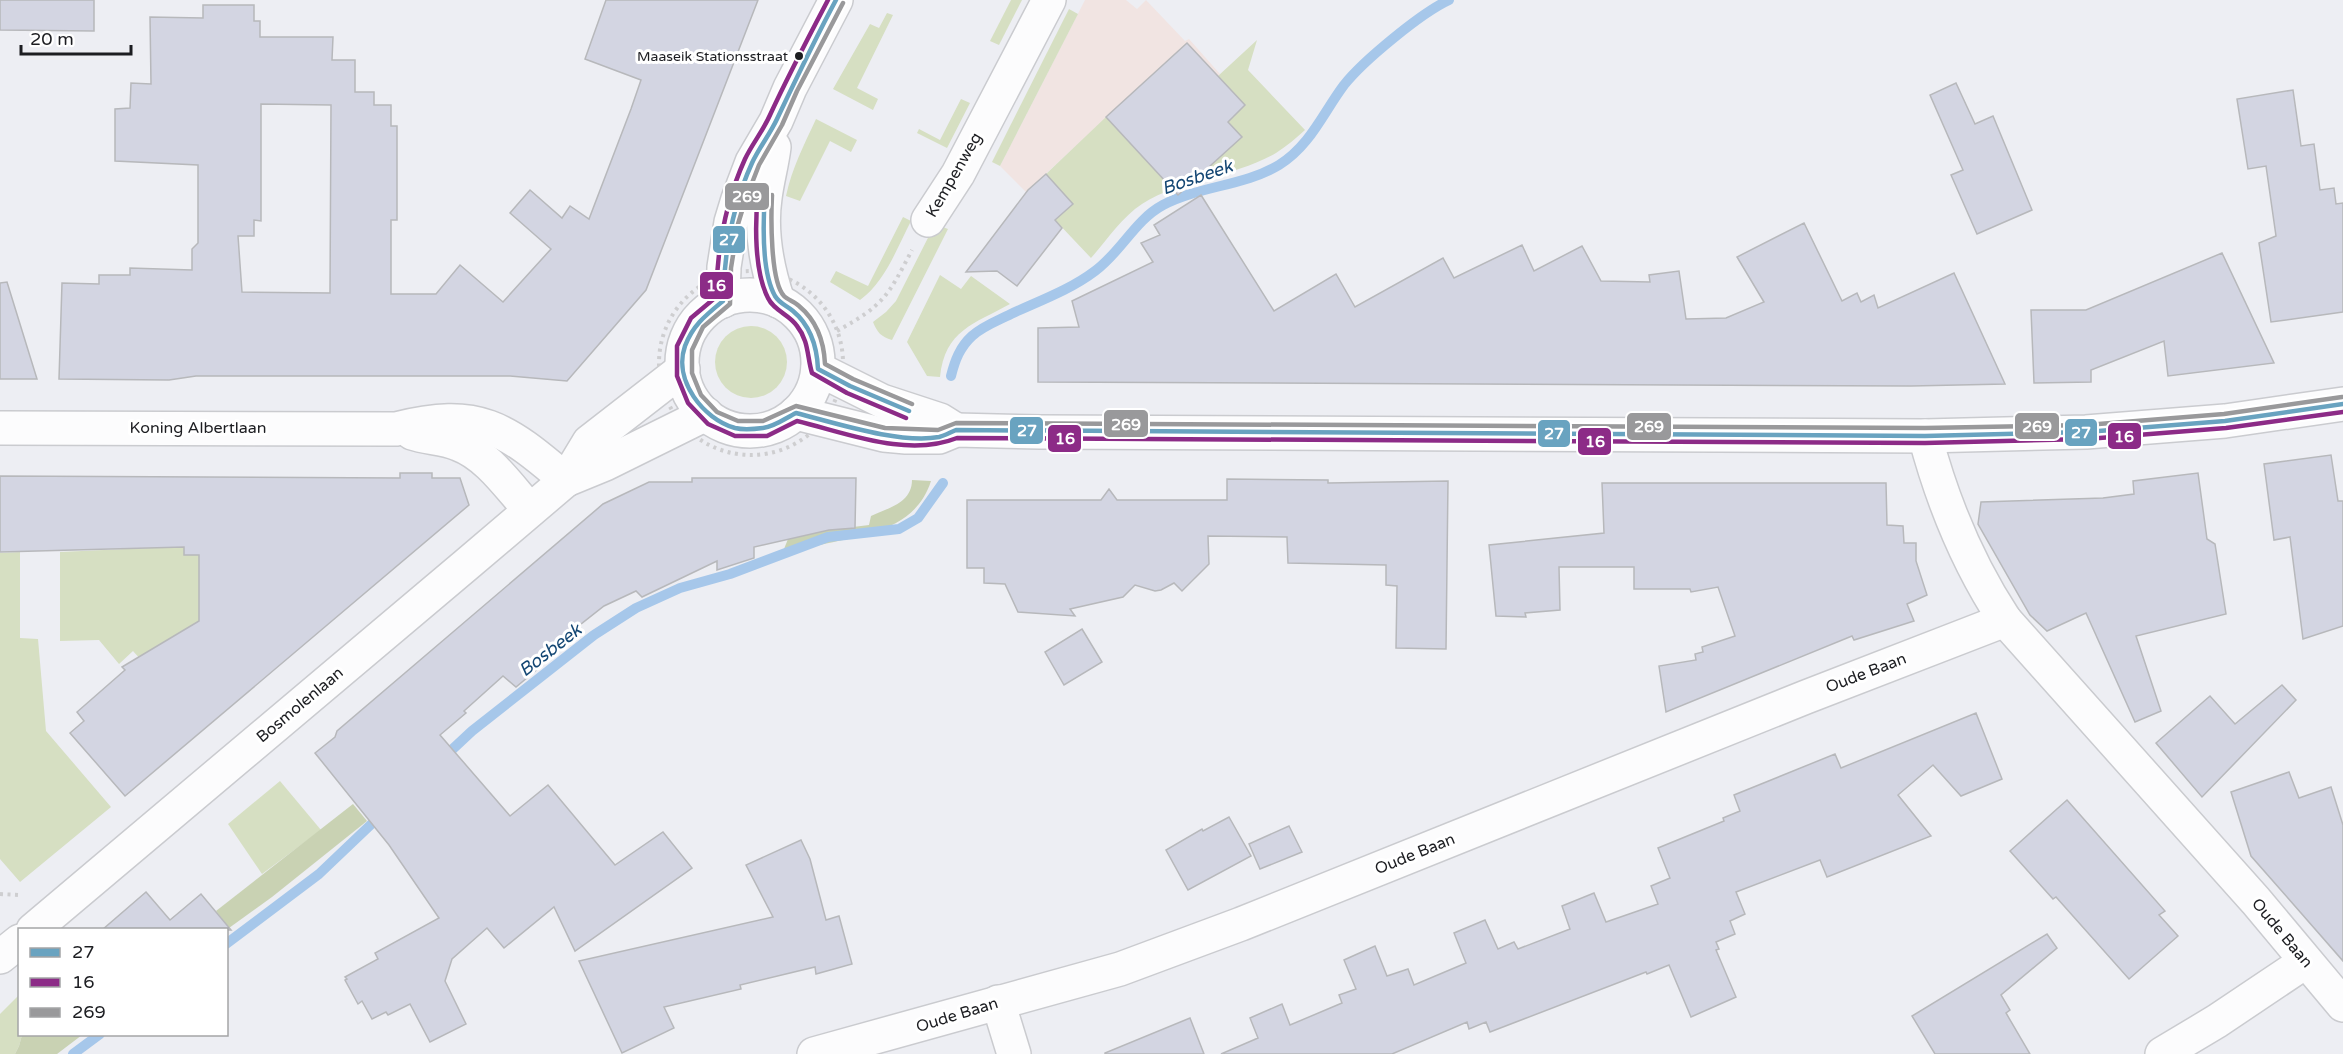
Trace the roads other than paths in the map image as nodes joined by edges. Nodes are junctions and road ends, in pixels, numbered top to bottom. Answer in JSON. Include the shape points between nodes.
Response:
{"nodes":[{"id":1,"x":836,"y":0,"type":"edge"},
{"id":2,"x":1049,"y":0,"type":"edge"},
{"id":3,"x":776,"y":121,"type":"junction"},
{"id":4,"x":928,"y":220,"type":"road end"},
{"id":5,"x":773,"y":287,"type":"junction"},
{"id":6,"x":723,"y":288,"type":"junction"},
{"id":7,"x":830,"y":376,"type":"junction"},
{"id":8,"x":672,"y":377,"type":"junction"},
{"id":9,"x":2343,"y":404,"type":"edge"},
{"id":10,"x":810,"y":416,"type":"junction"},
{"id":11,"x":694,"y":419,"type":"junction"},
{"id":12,"x":0,"y":428,"type":"edge"},
{"id":13,"x":396,"y":429,"type":"junction"},
{"id":14,"x":956,"y":430,"type":"junction"},
{"id":15,"x":1925,"y":436,"type":"junction"},
{"id":16,"x":566,"y":480,"type":"junction"},
{"id":17,"x":530,"y":510,"type":"junction"},
{"id":18,"x":2005,"y":620,"type":"junction"},
{"id":19,"x":35,"y":928,"type":"edge"},
{"id":20,"x":2305,"y":962,"type":"junction"},
{"id":21,"x":998,"y":1002,"type":"junction"},
{"id":22,"x":2343,"y":1005,"type":"edge"},
{"id":23,"x":814,"y":1054,"type":"edge"},
{"id":24,"x":1014,"y":1054,"type":"edge"},
{"id":25,"x":2162,"y":1054,"type":"edge"}],
"edges":[{"from":1,"to":3,"type":"main road"},
{"from":2,"to":4,"type":"main road","name":"Kempenweg","via":[[958,174]]},
{"from":3,"to":5,"type":"main road","via":[[763,213]]},
{"from":3,"to":6,"type":"main road","via":[[752,162],[738,199],[731,222]]},
{"from":5,"to":6,"type":"main road","via":[[751,295]]},
{"from":5,"to":7,"type":"main road","via":[[809,329]]},
{"from":6,"to":8,"type":"main road","via":[[692,329]]},
{"from":7,"to":10,"type":"main road","via":[[811,393]]},
{"from":7,"to":14,"type":"main road"},
{"from":8,"to":11,"type":"main road","via":[[690,394]]},
{"from":8,"to":16,"type":"main road","name":"Bosmolenlaan","via":[[589,442]]},
{"from":9,"to":15,"type":"main road","via":[[2225,422],[2086,432]]},
{"from":10,"to":11,"type":"main road","via":[[751,431]]},
{"from":10,"to":14,"type":"main road","via":[[895,436],[939,437]]},
{"from":11,"to":16,"type":"main road","name":"Bosmolenlaan"},
{"from":12,"to":13,"type":"main road","name":"Koning Albertlaan"},
{"from":13,"to":16,"type":"main road","name":"Koning Albertlaan","via":[[428,421],[477,423],[510,436]]},
{"from":13,"to":17,"type":"main road","name":"Koning Albertlaan","via":[[458,443],[471,450]]},
{"from":14,"to":15,"type":"main road"},
{"from":15,"to":18,"type":"main road","name":"Oude Baan","via":[[1982,585]]},
{"from":16,"to":17,"type":"main road","name":"Bosmolenlaan"},
{"from":17,"to":19,"type":"main road","name":"Bosmolenlaan"},
{"from":18,"to":20,"type":"main road","name":"Oude Baan","via":[[2256,901]]},
{"from":18,"to":21,"type":"main road","name":"Oude Baan","via":[[1241,924],[1120,969]]},
{"from":20,"to":22,"type":"main road","name":"Oude Baan"},
{"from":20,"to":25,"type":"main road"},
{"from":21,"to":23,"type":"main road","name":"Oude Baan"},
{"from":21,"to":24,"type":"main road"}]}
